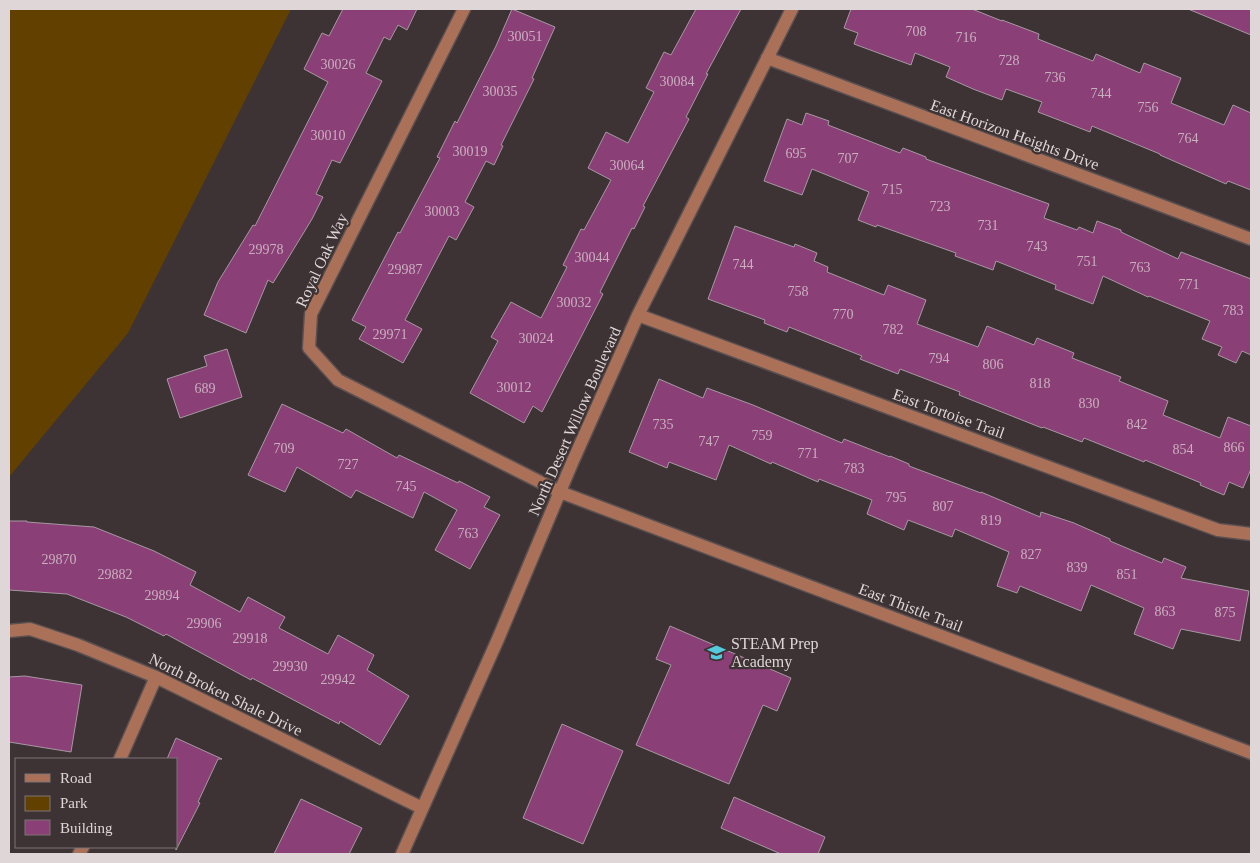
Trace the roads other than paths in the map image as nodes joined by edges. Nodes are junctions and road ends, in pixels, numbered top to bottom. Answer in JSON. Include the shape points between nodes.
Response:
{"nodes":[{"id":1,"x":464,"y":9,"type":"edge"},
{"id":2,"x":792,"y":9,"type":"edge"},
{"id":3,"x":767,"y":58,"type":"junction"},
{"id":4,"x":1251,"y":239,"type":"edge"},
{"id":5,"x":638,"y":315,"type":"junction"},
{"id":6,"x":560,"y":492,"type":"junction"},
{"id":7,"x":1251,"y":534,"type":"edge"},
{"id":8,"x":9,"y":631,"type":"edge"},
{"id":9,"x":156,"y":677,"type":"junction"},
{"id":10,"x":1251,"y":753,"type":"edge"},
{"id":11,"x":120,"y":758,"type":"edge"},
{"id":12,"x":422,"y":808,"type":"junction"},
{"id":13,"x":402,"y":854,"type":"edge"}],
"edges":[{"from":1,"to":6,"type":"street","name":"Royal Oak Way","via":[[311,314],[309,348],[338,380]]},
{"from":2,"to":3,"type":"street","name":"North Desert Willow Boulevard"},
{"from":3,"to":4,"type":"street","name":"East Horizon Heights Drive"},
{"from":3,"to":5,"type":"street","name":"North Desert Willow Boulevard"},
{"from":5,"to":6,"type":"street","name":"North Desert Willow Boulevard"},
{"from":5,"to":7,"type":"street","name":"East Tortoise Trail","via":[[1218,530]]},
{"from":6,"to":10,"type":"street","name":"East Thistle Trail"},
{"from":6,"to":12,"type":"street","name":"North Desert Willow Boulevard"},
{"from":8,"to":9,"type":"street","name":"North Broken Shale Drive","via":[[30,628]]},
{"from":9,"to":11,"type":"street"},
{"from":9,"to":12,"type":"street","name":"North Broken Shale Drive"},
{"from":12,"to":13,"type":"street","name":"North Desert Willow Boulevard"}]}
